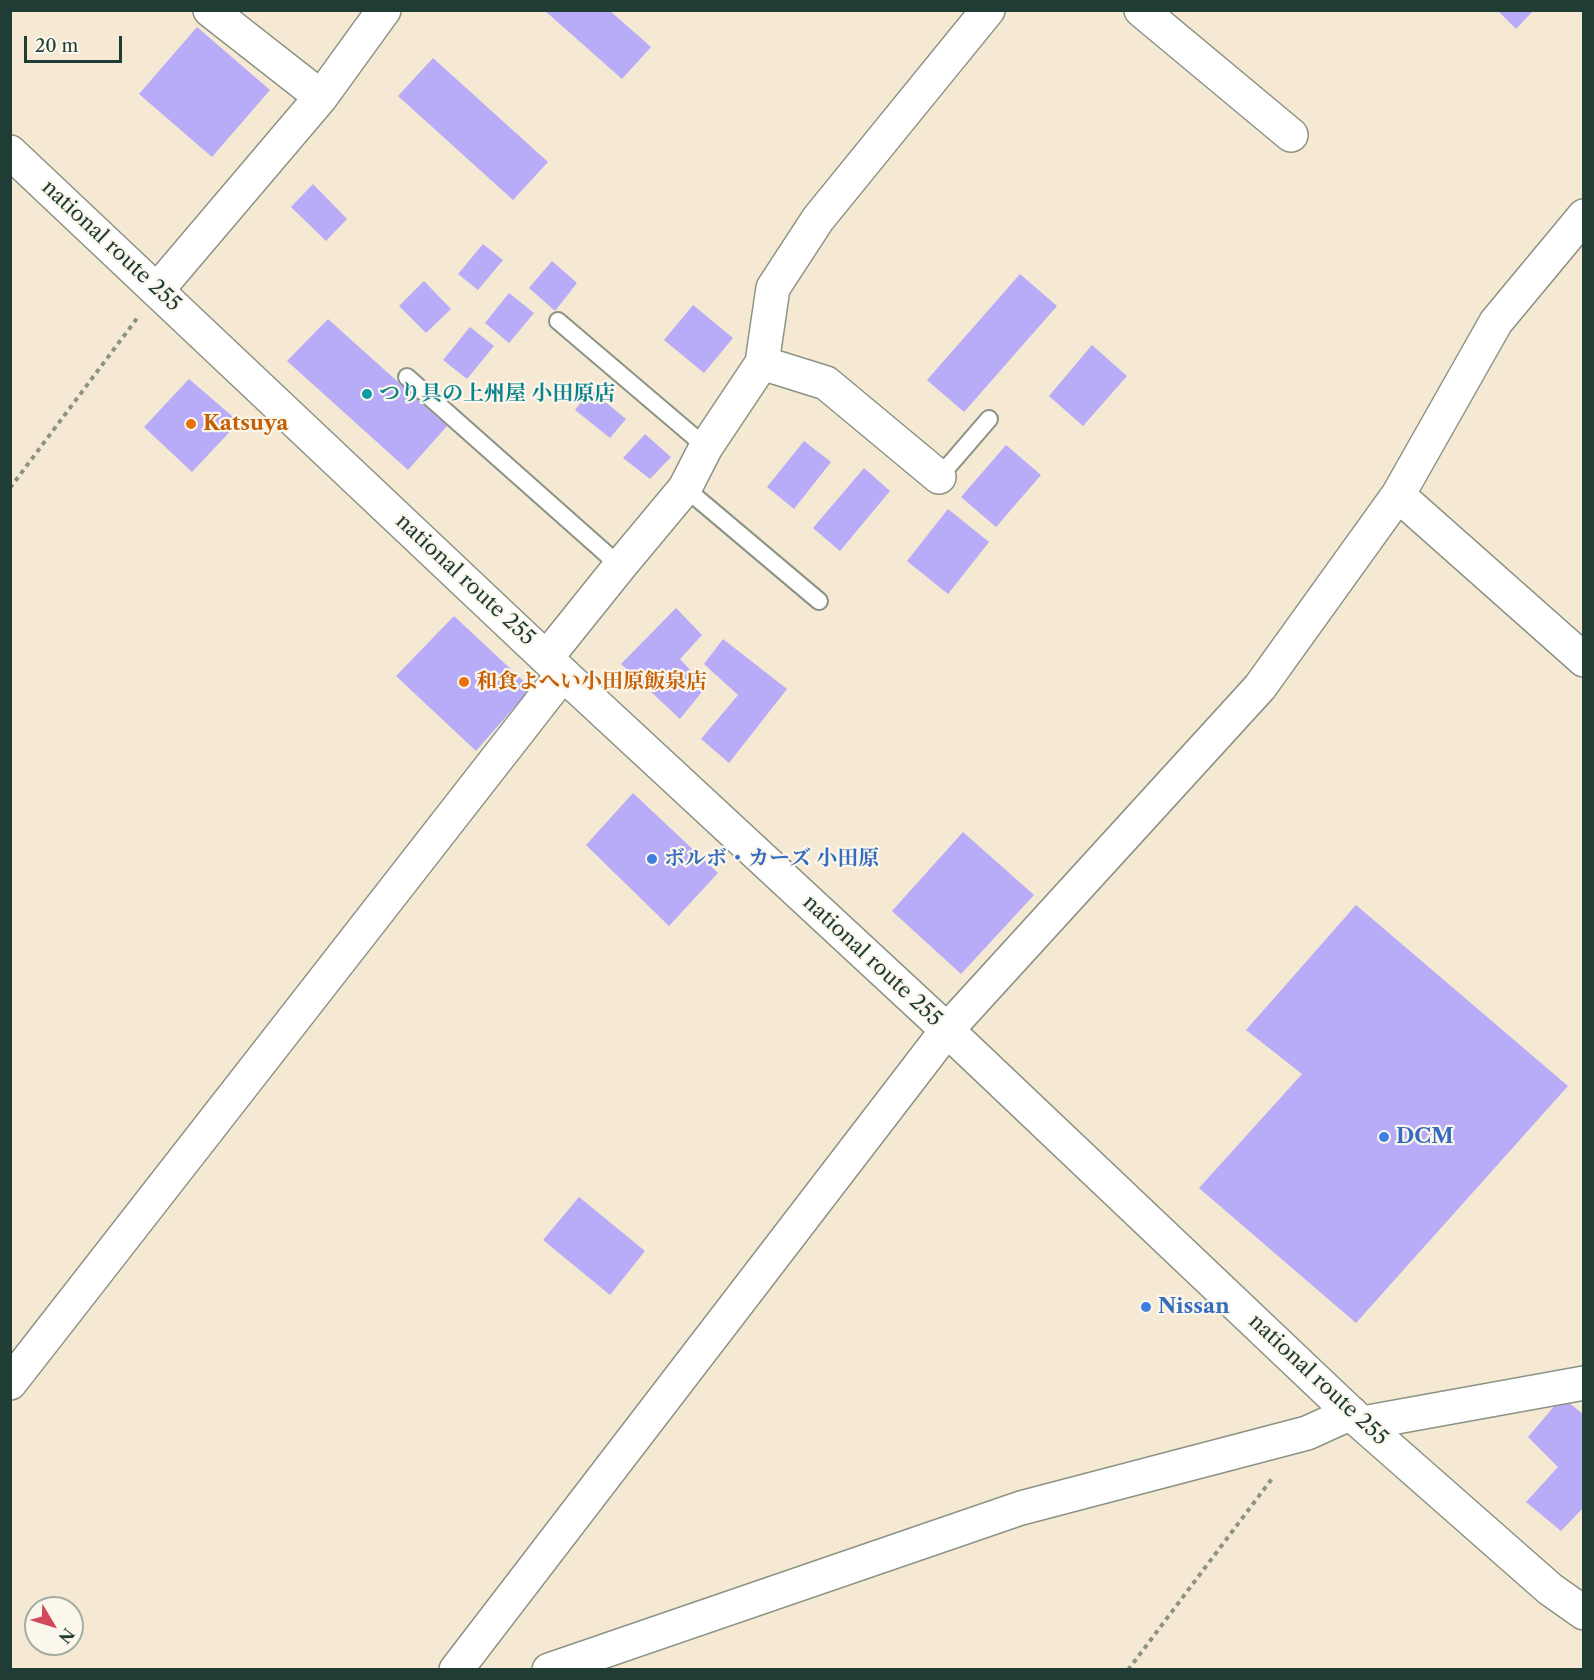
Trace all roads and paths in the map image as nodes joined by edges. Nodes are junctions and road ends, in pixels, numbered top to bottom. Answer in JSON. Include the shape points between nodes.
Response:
{"nodes":[{"id":1,"x":210,"y":10,"type":"edge"},
{"id":2,"x":384,"y":10,"type":"edge"},
{"id":3,"x":988,"y":10,"type":"edge"},
{"id":4,"x":1141,"y":10,"type":"edge"},
{"id":5,"x":321,"y":97,"type":"junction"},
{"id":6,"x":1291,"y":135,"type":"dead end"},
{"id":7,"x":10,"y":152,"type":"edge"},
{"id":8,"x":1584,"y":216,"type":"edge"},
{"id":9,"x":158,"y":290,"type":"junction"},
{"id":10,"x":558,"y":321,"type":"dead end"},
{"id":11,"x":762,"y":363,"type":"junction"},
{"id":12,"x":407,"y":377,"type":"dead end"},
{"id":13,"x":989,"y":418,"type":"dead end"},
{"id":14,"x":706,"y":447,"type":"junction"},
{"id":15,"x":939,"y":477,"type":"joint"},
{"id":16,"x":10,"y":488,"type":"edge"},
{"id":17,"x":685,"y":488,"type":"junction"},
{"id":18,"x":1398,"y":495,"type":"junction"},
{"id":19,"x":620,"y":566,"type":"junction"},
{"id":20,"x":819,"y":601,"type":"dead end"},
{"id":21,"x":1584,"y":660,"type":"edge"},
{"id":22,"x":555,"y":666,"type":"junction"},
{"id":23,"x":947,"y":1030,"type":"junction"},
{"id":24,"x":10,"y":1383,"type":"edge"},
{"id":25,"x":1584,"y":1383,"type":"edge"},
{"id":26,"x":1357,"y":1418,"type":"junction"},
{"id":27,"x":1307,"y":1433,"type":"junction"},
{"id":28,"x":1584,"y":1613,"type":"edge"},
{"id":29,"x":456,"y":1670,"type":"edge"},
{"id":30,"x":549,"y":1670,"type":"edge"},
{"id":31,"x":1128,"y":1670,"type":"edge"}],
"edges":[{"from":1,"to":5,"type":"main road"},
{"from":2,"to":5,"type":"main road"},
{"from":3,"to":11,"type":"main road","via":[[818,219],[773,288]]},
{"from":4,"to":6,"type":"main road"},
{"from":5,"to":9,"type":"main road"},
{"from":7,"to":9,"type":"main road","name":"national route 255"},
{"from":8,"to":18,"type":"main road","via":[[1496,322]]},
{"from":9,"to":16,"type":"path"},
{"from":9,"to":22,"type":"main road","name":"national route 255"},
{"from":10,"to":14,"type":"lane"},
{"from":11,"to":14,"type":"main road"},
{"from":11,"to":15,"type":"main road","via":[[826,383]]},
{"from":12,"to":19,"type":"lane"},
{"from":13,"to":15,"type":"lane"},
{"from":14,"to":17,"type":"main road"},
{"from":17,"to":19,"type":"main road"},
{"from":17,"to":20,"type":"lane"},
{"from":18,"to":21,"type":"main road"},
{"from":18,"to":23,"type":"main road","via":[[1260,687]]},
{"from":19,"to":22,"type":"main road"},
{"from":22,"to":23,"type":"main road","name":"national route 255"},
{"from":22,"to":24,"type":"main road"},
{"from":23,"to":26,"type":"main road","name":"national route 255"},
{"from":23,"to":29,"type":"main road"},
{"from":25,"to":26,"type":"main road"},
{"from":26,"to":27,"type":"main road"},
{"from":26,"to":28,"type":"main road","name":"national route 255","via":[[1550,1589]]},
{"from":27,"to":30,"type":"main road","via":[[1021,1508]]},
{"from":27,"to":31,"type":"path"}]}
